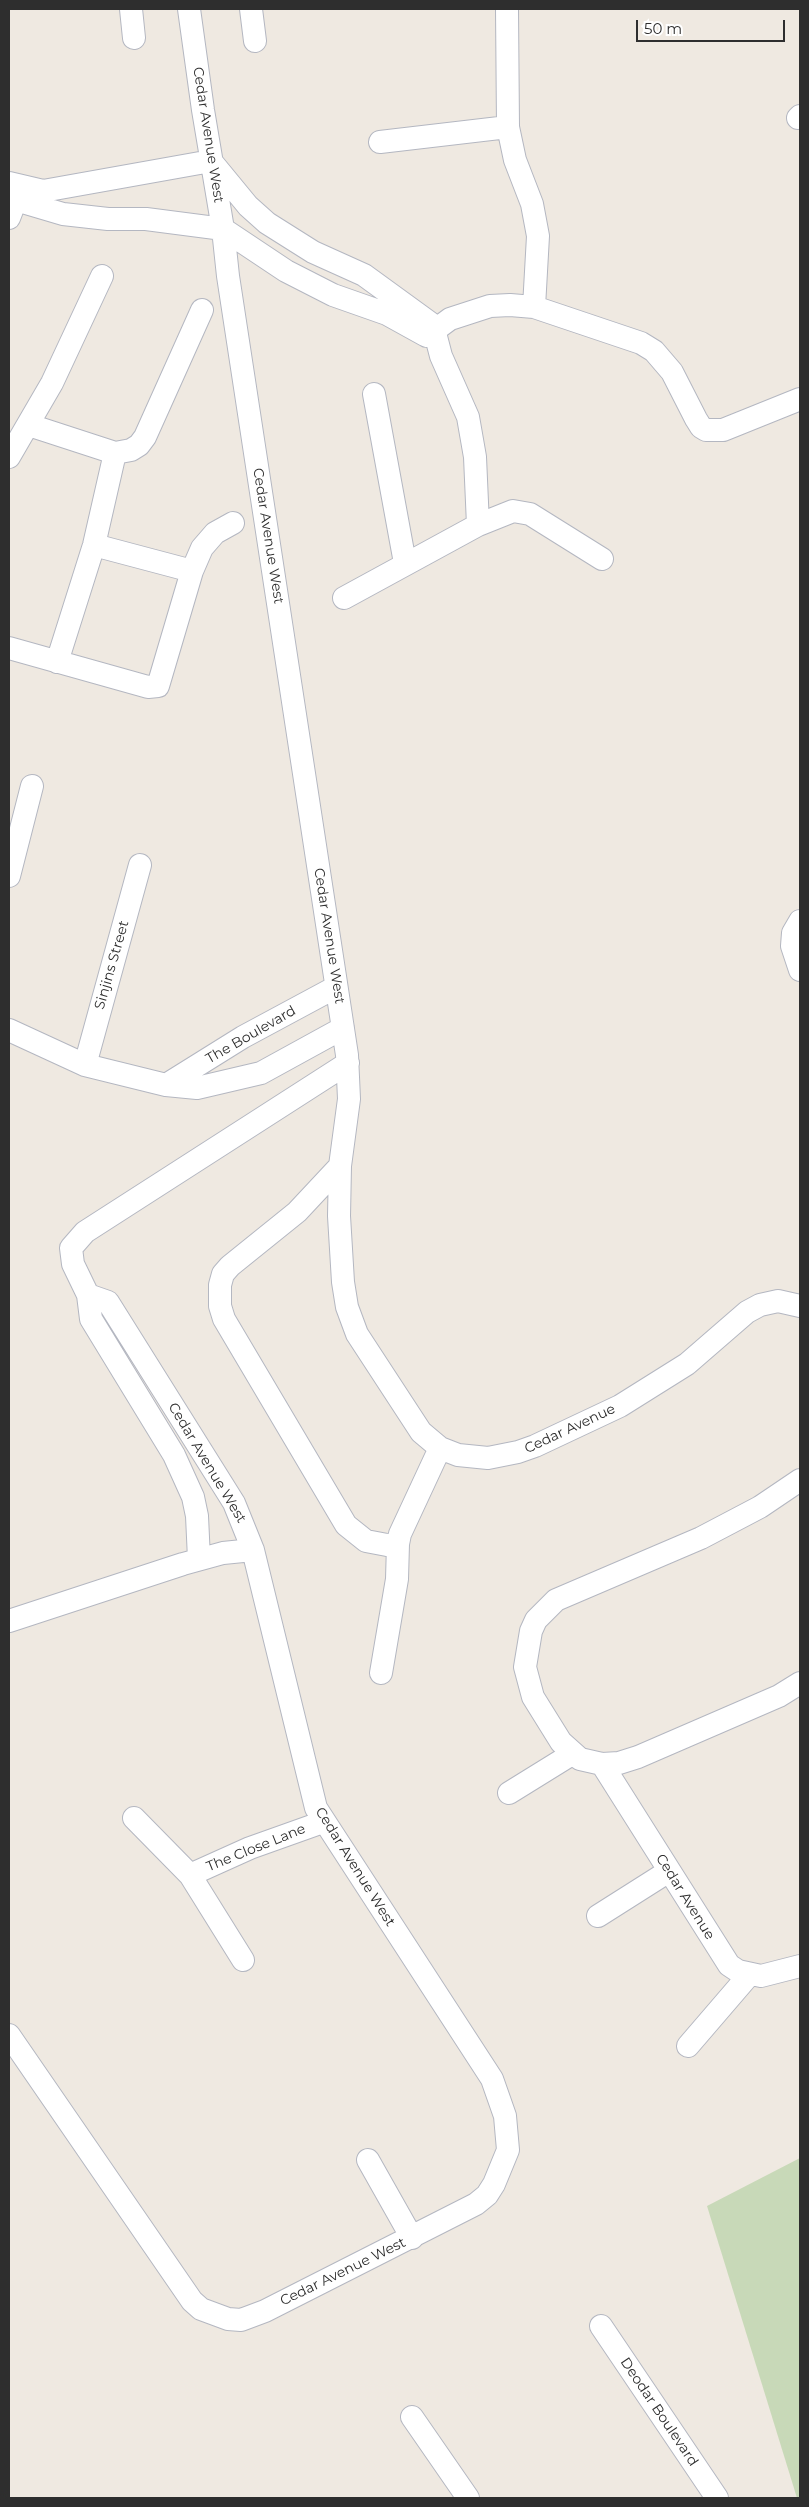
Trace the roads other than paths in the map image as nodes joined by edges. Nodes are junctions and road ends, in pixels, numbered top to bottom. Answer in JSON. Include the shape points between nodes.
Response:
{"nodes":[{"id":1,"x":131,"y":9,"type":"edge"},
{"id":2,"x":189,"y":9,"type":"edge"},
{"id":3,"x":251,"y":9,"type":"edge"},
{"id":4,"x":507,"y":9,"type":"edge"},
{"id":5,"x":134,"y":38,"type":"dead end"},
{"id":6,"x":254,"y":41,"type":"dead end"},
{"id":7,"x":508,"y":127,"type":"junction"},
{"id":8,"x":380,"y":142,"type":"dead end"},
{"id":9,"x":211,"y":161,"type":"junction"},
{"id":10,"x":13,"y":197,"type":"edge"},
{"id":11,"x":223,"y":230,"type":"junction"},
{"id":12,"x":282,"y":233,"type":"junction"},
{"id":13,"x":269,"y":260,"type":"junction"},
{"id":14,"x":102,"y":276,"type":"dead end"},
{"id":15,"x":378,"y":284,"type":"junction"},
{"id":16,"x":364,"y":305,"type":"junction"},
{"id":17,"x":534,"y":307,"type":"junction"},
{"id":18,"x":202,"y":310,"type":"dead end"},
{"id":19,"x":433,"y":336,"type":"junction"},
{"id":20,"x":374,"y":394,"type":"dead end"},
{"id":21,"x":800,"y":399,"type":"edge"},
{"id":22,"x":29,"y":425,"type":"junction"},
{"id":23,"x":115,"y":453,"type":"junction"},
{"id":24,"x":9,"y":457,"type":"edge"},
{"id":25,"x":233,"y":523,"type":"dead end"},
{"id":26,"x":478,"y":525,"type":"junction"},
{"id":27,"x":94,"y":545,"type":"junction"},
{"id":28,"x":602,"y":559,"type":"dead end"},
{"id":29,"x":405,"y":563,"type":"junction"},
{"id":30,"x":192,"y":571,"type":"junction"},
{"id":31,"x":344,"y":598,"type":"dead end"},
{"id":32,"x":9,"y":648,"type":"edge"},
{"id":33,"x":57,"y":662,"type":"junction"},
{"id":34,"x":32,"y":786,"type":"dead end"},
{"id":35,"x":140,"y":865,"type":"dead end"},
{"id":36,"x":9,"y":876,"type":"edge"},
{"id":37,"x":800,"y":921,"type":"edge"},
{"id":38,"x":800,"y":970,"type":"edge"},
{"id":39,"x":336,"y":987,"type":"junction"},
{"id":40,"x":343,"y":1028,"type":"junction"},
{"id":41,"x":9,"y":1030,"type":"edge"},
{"id":42,"x":348,"y":1063,"type":"junction"},
{"id":43,"x":85,"y":1065,"type":"junction"},
{"id":44,"x":166,"y":1085,"type":"junction"},
{"id":45,"x":340,"y":1166,"type":"junction"},
{"id":46,"x":88,"y":1295,"type":"junction"},
{"id":47,"x":800,"y":1306,"type":"edge"},
{"id":48,"x":440,"y":1448,"type":"junction"},
{"id":49,"x":800,"y":1480,"type":"edge"},
{"id":50,"x":223,"y":1484,"type":"junction"},
{"id":51,"x":193,"y":1497,"type":"junction"},
{"id":52,"x":398,"y":1544,"type":"junction"},
{"id":53,"x":253,"y":1550,"type":"junction"},
{"id":54,"x":199,"y":1559,"type":"junction"},
{"id":55,"x":9,"y":1621,"type":"edge"},
{"id":56,"x":381,"y":1673,"type":"dead end"},
{"id":57,"x":800,"y":1683,"type":"edge"},
{"id":58,"x":572,"y":1754,"type":"junction"},
{"id":59,"x":602,"y":1764,"type":"junction"},
{"id":60,"x":509,"y":1793,"type":"dead end"},
{"id":61,"x":134,"y":1818,"type":"dead end"},
{"id":62,"x":323,"y":1822,"type":"junction"},
{"id":63,"x":668,"y":1871,"type":"junction"},
{"id":64,"x":190,"y":1875,"type":"junction"},
{"id":65,"x":598,"y":1916,"type":"dead end"},
{"id":66,"x":243,"y":1960,"type":"dead end"},
{"id":67,"x":800,"y":1966,"type":"edge"},
{"id":68,"x":749,"y":1975,"type":"junction"},
{"id":69,"x":9,"y":2035,"type":"edge"},
{"id":70,"x":688,"y":2046,"type":"dead end"},
{"id":71,"x":368,"y":2160,"type":"dead end"},
{"id":72,"x":412,"y":2238,"type":"junction"},
{"id":73,"x":601,"y":2326,"type":"dead end"},
{"id":74,"x":412,"y":2417,"type":"dead end"},
{"id":75,"x":468,"y":2498,"type":"edge"},
{"id":76,"x":717,"y":2498,"type":"edge"}],
"edges":[{"from":1,"to":5,"type":"street"},
{"from":2,"to":9,"type":"street","name":"Cedar Avenue West"},
{"from":3,"to":6,"type":"street"},
{"from":4,"to":7,"type":"street"},
{"from":7,"to":8,"type":"street"},
{"from":7,"to":17,"type":"street","via":[[510,144],[536,220]]},
{"from":9,"to":10,"type":"street"},
{"from":9,"to":11,"type":"street","name":"Cedar Avenue West"},
{"from":9,"to":12,"type":"street","via":[[248,206]]},
{"from":10,"to":11,"type":"street","via":[[63,214],[146,219]]},
{"from":11,"to":13,"type":"street"},
{"from":11,"to":39,"type":"street","name":"Cedar Avenue West"},
{"from":12,"to":13,"type":"street"},
{"from":12,"to":15,"type":"street"},
{"from":13,"to":16,"type":"street","via":[[334,295]]},
{"from":14,"to":22,"type":"street"},
{"from":15,"to":16,"type":"street"},
{"from":15,"to":19,"type":"street","via":[[430,323]]},
{"from":16,"to":19,"type":"street"},
{"from":17,"to":19,"type":"street","via":[[490,306],[450,319]]},
{"from":17,"to":21,"type":"street","via":[[654,351],[672,372],[696,419],[706,430],[723,430]]},
{"from":18,"to":23,"type":"street","via":[[146,437],[131,450]]},
{"from":19,"to":26,"type":"street","via":[[461,397],[472,434]]},
{"from":20,"to":29,"type":"street"},
{"from":22,"to":23,"type":"street"},
{"from":22,"to":24,"type":"street"},
{"from":23,"to":27,"type":"street"},
{"from":25,"to":30,"type":"street","via":[[208,540]]},
{"from":26,"to":28,"type":"street","via":[[503,513],[521,511]]},
{"from":26,"to":29,"type":"street"},
{"from":27,"to":30,"type":"street"},
{"from":27,"to":33,"type":"street"},
{"from":29,"to":31,"type":"street"},
{"from":30,"to":33,"type":"street","via":[[158,686],[148,687]]},
{"from":32,"to":33,"type":"street"},
{"from":34,"to":36,"type":"street"},
{"from":35,"to":43,"type":"street","name":"Sinjins Street"},
{"from":37,"to":38,"type":"street","via":[[793,933],[792,946]]},
{"from":39,"to":40,"type":"street","name":"Cedar Avenue West"},
{"from":39,"to":44,"type":"street","name":"The Boulevard","via":[[243,1037]]},
{"from":40,"to":42,"type":"street","name":"Cedar Avenue West"},
{"from":40,"to":44,"type":"street","name":"The Boulevard","via":[[261,1073],[197,1088]]},
{"from":41,"to":43,"type":"street","name":"The Boulevard"},
{"from":42,"to":45,"type":"street","name":"Cedar Avenue West","via":[[349,1099]]},
{"from":42,"to":46,"type":"street","via":[[85,1232],[71,1248],[71,1257]]},
{"from":43,"to":44,"type":"street","name":"The Boulevard"},
{"from":45,"to":48,"type":"street","name":"Cedar Avenue","via":[[340,1258],[351,1321],[411,1419]]},
{"from":45,"to":52,"type":"street","via":[[297,1212],[223,1274],[220,1306],[230,1332],[346,1525],[366,1541]]},
{"from":46,"to":50,"type":"street","name":"Cedar Avenue West","via":[[108,1302]]},
{"from":46,"to":51,"type":"street","via":[[91,1319],[174,1455]]},
{"from":47,"to":48,"type":"street","name":"Cedar Avenue","via":[[778,1301],[760,1305],[747,1312],[672,1374],[620,1406],[535,1446],[488,1458],[458,1455]]},
{"from":48,"to":52,"type":"street"},
{"from":49,"to":58,"type":"street","via":[[760,1507],[701,1538],[568,1594],[536,1620],[526,1647],[525,1667],[529,1684],[533,1698],[550,1727]]},
{"from":50,"to":51,"type":"street"},
{"from":50,"to":53,"type":"street","name":"Cedar Avenue West","via":[[242,1519]]},
{"from":51,"to":54,"type":"street"},
{"from":52,"to":56,"type":"street","via":[[397,1579]]},
{"from":53,"to":54,"type":"street"},
{"from":53,"to":62,"type":"street","name":"Cedar Avenue West","via":[[304,1763]]},
{"from":54,"to":55,"type":"street"},
{"from":57,"to":59,"type":"street","via":[[779,1696],[638,1757]]},
{"from":58,"to":59,"type":"street"},
{"from":58,"to":60,"type":"street"},
{"from":59,"to":63,"type":"street","name":"Cedar Avenue"},
{"from":61,"to":64,"type":"street","name":"The Close Lane"},
{"from":62,"to":64,"type":"street","name":"The Close Lane","via":[[250,1848]]},
{"from":62,"to":72,"type":"street","name":"Cedar Avenue West","via":[[478,2055],[492,2079],[505,2116],[508,2150],[503,2167],[487,2196]]},
{"from":63,"to":65,"type":"street"},
{"from":63,"to":68,"type":"street","name":"Cedar Avenue","via":[[729,1965]]},
{"from":64,"to":66,"type":"street","name":"The Close Lane"},
{"from":67,"to":68,"type":"street","via":[[762,1976]]},
{"from":68,"to":70,"type":"street"},
{"from":69,"to":72,"type":"street","name":"Cedar Avenue West","via":[[181,2286],[201,2309],[228,2319],[242,2320]]},
{"from":71,"to":72,"type":"street"},
{"from":73,"to":76,"type":"street","name":"Deodar Boulevard"},
{"from":74,"to":75,"type":"street"}]}
